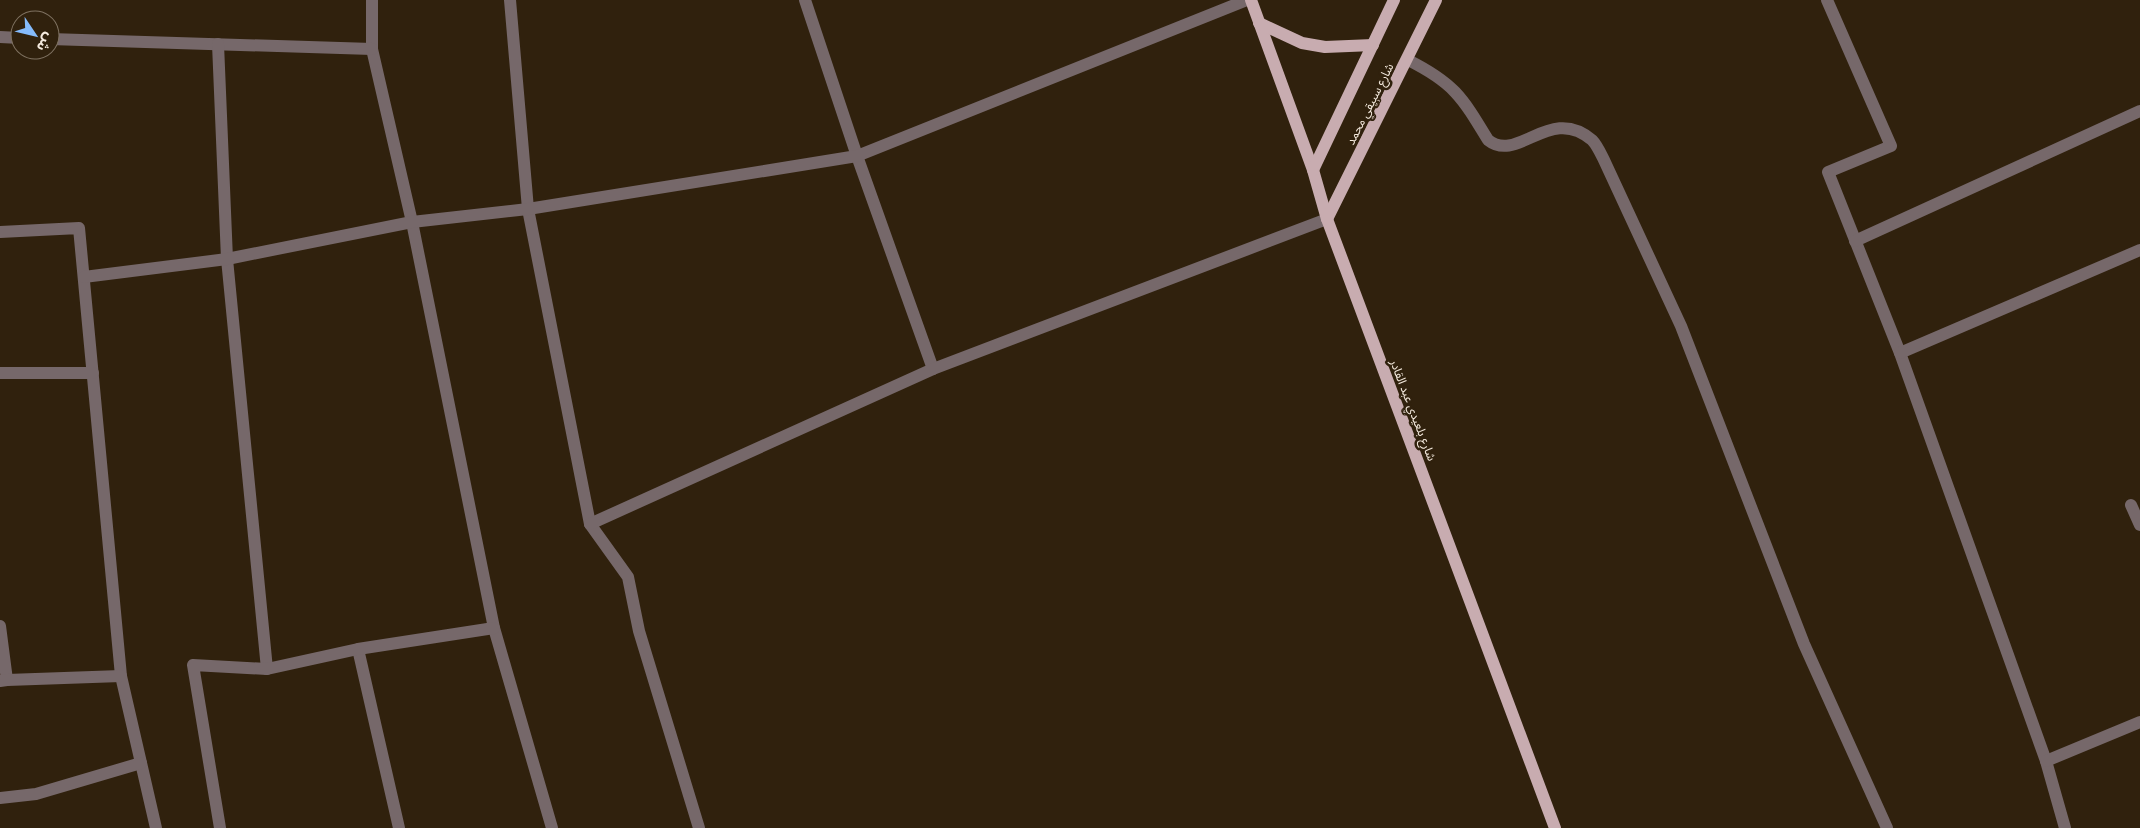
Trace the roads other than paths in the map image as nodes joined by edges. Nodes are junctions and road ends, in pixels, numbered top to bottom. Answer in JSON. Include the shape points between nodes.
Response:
{"nodes":[{"id":1,"x":372,"y":0,"type":"edge"},
{"id":2,"x":510,"y":0,"type":"edge"},
{"id":3,"x":805,"y":0,"type":"edge"},
{"id":4,"x":1249,"y":0,"type":"edge"},
{"id":5,"x":1394,"y":0,"type":"edge"},
{"id":6,"x":1436,"y":0,"type":"edge"},
{"id":7,"x":1827,"y":0,"type":"edge"},
{"id":8,"x":1259,"y":23,"type":"junction"},
{"id":9,"x":60,"y":39,"type":"edge"},
{"id":10,"x":218,"y":44,"type":"junction"},
{"id":11,"x":1373,"y":45,"type":"junction"},
{"id":12,"x":372,"y":49,"type":"junction"},
{"id":13,"x":1408,"y":60,"type":"junction"},
{"id":14,"x":2140,"y":111,"type":"edge"},
{"id":15,"x":857,"y":156,"type":"junction"},
{"id":16,"x":1313,"y":170,"type":"junction"},
{"id":17,"x":528,"y":209,"type":"junction"},
{"id":18,"x":1327,"y":219,"type":"junction"},
{"id":19,"x":412,"y":222,"type":"junction"},
{"id":20,"x":0,"y":232,"type":"edge"},
{"id":21,"x":1855,"y":241,"type":"junction"},
{"id":22,"x":2140,"y":250,"type":"edge"},
{"id":23,"x":227,"y":259,"type":"junction"},
{"id":24,"x":84,"y":277,"type":"junction"},
{"id":25,"x":1900,"y":353,"type":"junction"},
{"id":26,"x":933,"y":369,"type":"junction"},
{"id":27,"x":0,"y":373,"type":"edge"},
{"id":28,"x":93,"y":373,"type":"junction"},
{"id":29,"x":2131,"y":505,"type":"dead end"},
{"id":30,"x":590,"y":524,"type":"junction"},
{"id":31,"x":2140,"y":525,"type":"edge"},
{"id":32,"x":0,"y":626,"type":"edge"},
{"id":33,"x":494,"y":628,"type":"junction"},
{"id":34,"x":358,"y":649,"type":"junction"},
{"id":35,"x":267,"y":669,"type":"junction"},
{"id":36,"x":121,"y":676,"type":"junction"},
{"id":37,"x":4,"y":681,"type":"edge"},
{"id":38,"x":2140,"y":722,"type":"edge"},
{"id":39,"x":2046,"y":761,"type":"junction"},
{"id":40,"x":141,"y":763,"type":"junction"},
{"id":41,"x":0,"y":798,"type":"edge"},
{"id":42,"x":156,"y":828,"type":"edge"},
{"id":43,"x":220,"y":828,"type":"edge"},
{"id":44,"x":399,"y":828,"type":"edge"},
{"id":45,"x":552,"y":828,"type":"edge"},
{"id":46,"x":700,"y":828,"type":"edge"},
{"id":47,"x":1555,"y":828,"type":"edge"},
{"id":48,"x":1887,"y":828,"type":"edge"},
{"id":49,"x":2065,"y":828,"type":"edge"}],
"edges":[{"from":1,"to":12,"type":"street"},
{"from":2,"to":17,"type":"street"},
{"from":3,"to":15,"type":"street"},
{"from":4,"to":8,"type":"main road","name":"شارع بلعيدي عبد القادر"},
{"from":4,"to":15,"type":"street"},
{"from":5,"to":11,"type":"main road","name":"شارع سبيقي محمد"},
{"from":6,"to":13,"type":"main road","name":"شارع سبيقي محمد"},
{"from":7,"to":21,"type":"street","via":[[1891,146],[1828,172]]},
{"from":8,"to":11,"type":"main road","via":[[1302,43],[1325,47]]},
{"from":8,"to":16,"type":"main road","name":"شارع بلعيدي عبد القادر"},
{"from":9,"to":10,"type":"street"},
{"from":10,"to":12,"type":"street"},
{"from":10,"to":23,"type":"street"},
{"from":11,"to":16,"type":"main road","name":"شارع سبيقي محمد"},
{"from":12,"to":19,"type":"street"},
{"from":13,"to":18,"type":"main road","name":"شارع سبيقي محمد"},
{"from":13,"to":48,"type":"street","via":[[1447,83],[1460,96],[1493,144],[1508,147],[1554,128],[1572,129],[1593,141],[1681,326],[1804,644]]},
{"from":14,"to":21,"type":"street"},
{"from":15,"to":17,"type":"street"},
{"from":15,"to":26,"type":"street"},
{"from":16,"to":18,"type":"main road","name":"شارع بلعيدي عبد القادر"},
{"from":17,"to":19,"type":"street"},
{"from":17,"to":30,"type":"street"},
{"from":18,"to":26,"type":"street"},
{"from":18,"to":47,"type":"main road","name":"شارع بلعيدي عبد القادر"},
{"from":19,"to":23,"type":"street"},
{"from":19,"to":33,"type":"street"},
{"from":20,"to":24,"type":"street","via":[[79,228]]},
{"from":21,"to":25,"type":"street"},
{"from":22,"to":25,"type":"street"},
{"from":23,"to":24,"type":"street"},
{"from":23,"to":35,"type":"street"},
{"from":24,"to":28,"type":"street"},
{"from":25,"to":39,"type":"street"},
{"from":26,"to":30,"type":"street"},
{"from":27,"to":28,"type":"street"},
{"from":28,"to":36,"type":"street"},
{"from":29,"to":31,"type":"street"},
{"from":30,"to":46,"type":"street","via":[[628,577],[639,631]]},
{"from":32,"to":37,"type":"street"},
{"from":33,"to":34,"type":"street"},
{"from":33,"to":45,"type":"street"},
{"from":34,"to":35,"type":"street"},
{"from":34,"to":44,"type":"street"},
{"from":35,"to":43,"type":"street","via":[[193,665]]},
{"from":36,"to":37,"type":"street"},
{"from":36,"to":40,"type":"street"},
{"from":38,"to":39,"type":"street"},
{"from":39,"to":49,"type":"street"},
{"from":40,"to":41,"type":"street","via":[[36,794]]},
{"from":40,"to":42,"type":"street"}]}
